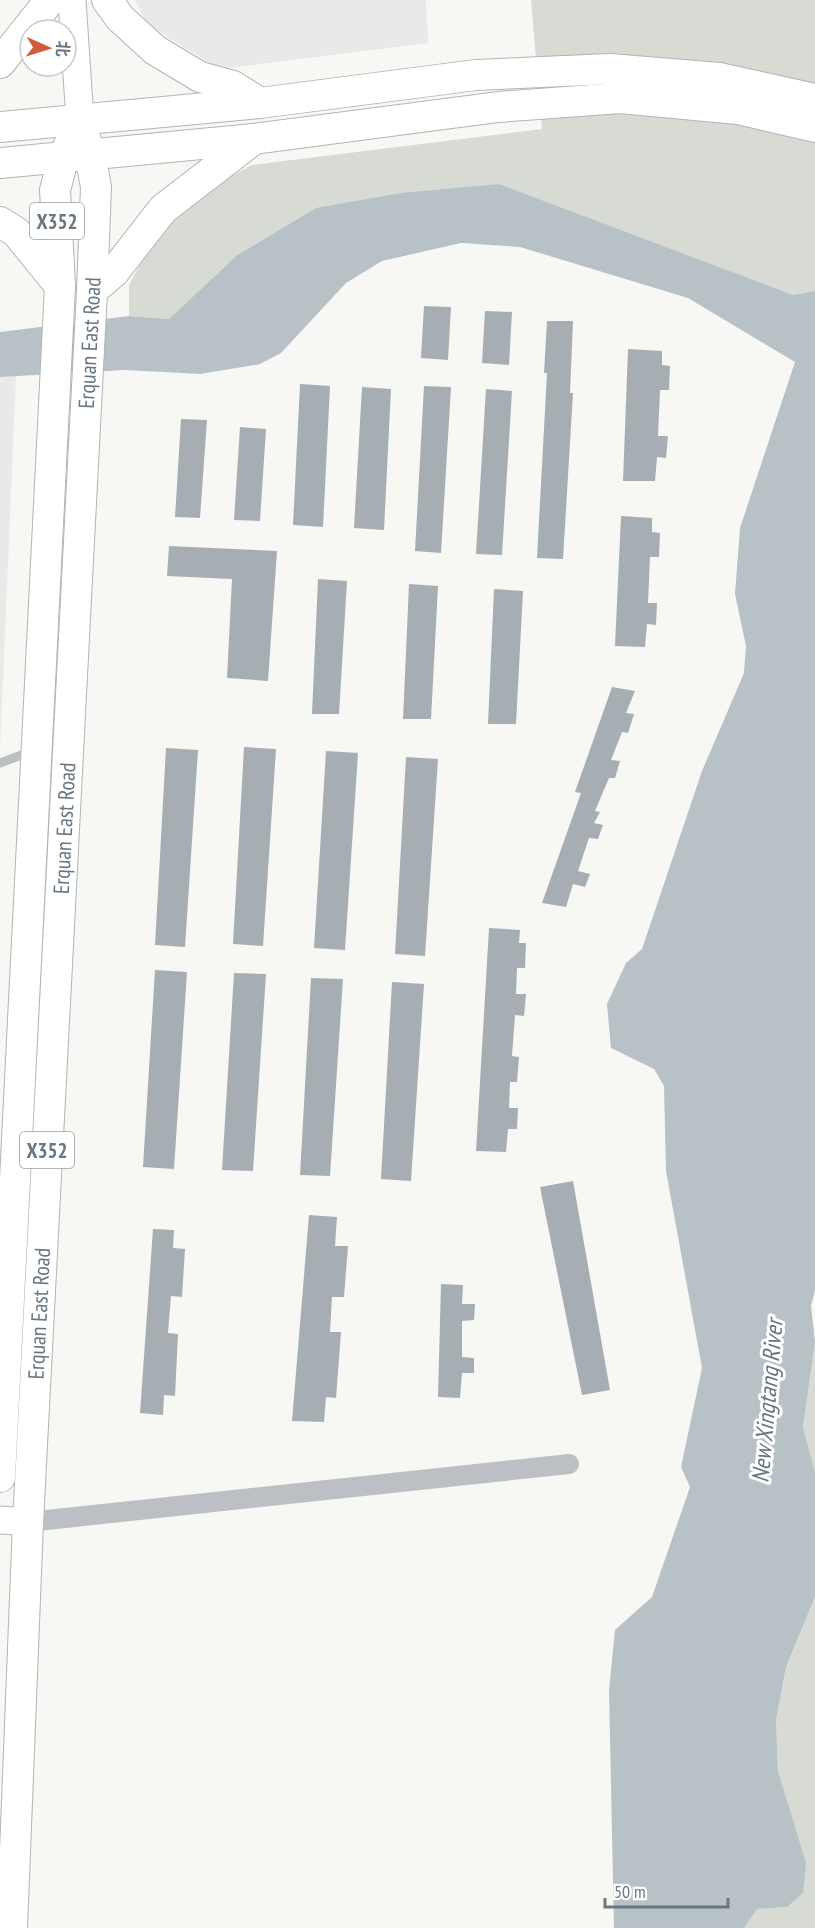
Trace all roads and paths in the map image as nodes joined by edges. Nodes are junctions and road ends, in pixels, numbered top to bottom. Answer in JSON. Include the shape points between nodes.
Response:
{"nodes":[{"id":1,"x":50,"y":0,"type":"edge"},
{"id":2,"x":72,"y":0,"type":"edge"},
{"id":3,"x":107,"y":0,"type":"edge"},
{"id":4,"x":0,"y":63,"type":"edge"},
{"id":5,"x":815,"y":99,"type":"edge"},
{"id":6,"x":260,"y":103,"type":"junction"},
{"id":7,"x":81,"y":120,"type":"junction"},
{"id":8,"x":0,"y":127,"type":"edge"},
{"id":9,"x":815,"y":127,"type":"edge"},
{"id":10,"x":254,"y":139,"type":"junction"},
{"id":11,"x":77,"y":155,"type":"junction"},
{"id":12,"x":0,"y":163,"type":"edge"},
{"id":13,"x":0,"y":222,"type":"edge"},
{"id":14,"x":60,"y":286,"type":"junction"},
{"id":15,"x":92,"y":291,"type":"junction"},
{"id":16,"x":37,"y":749,"type":"junction"},
{"id":17,"x":0,"y":763,"type":"edge"},
{"id":18,"x":569,"y":1464,"type":"dead end"},
{"id":19,"x":0,"y":1477,"type":"edge"},
{"id":20,"x":14,"y":1521,"type":"edge"},
{"id":21,"x":12,"y":1928,"type":"edge"}],
"edges":[{"from":1,"to":4,"type":"main road"},
{"from":2,"to":7,"type":"main road"},
{"from":3,"to":6,"type":"main road","via":[[120,18],[155,50],[200,77],[233,86]]},
{"from":5,"to":6,"type":"main road","via":[[719,78],[610,69],[476,75]]},
{"from":6,"to":7,"type":"main road"},
{"from":7,"to":8,"type":"main road"},
{"from":7,"to":11,"type":"main road","name":"Erquan East Road","number":"X352"},
{"from":9,"to":10,"type":"main road","via":[[738,109],[620,98],[498,107]]},
{"from":10,"to":11,"type":"main road"},
{"from":10,"to":15,"type":"main road","via":[[163,209],[114,272]]},
{"from":11,"to":12,"type":"main road"},
{"from":11,"to":14,"type":"main road","name":"Erquan East Road","number":"X352","via":[[56,190]]},
{"from":11,"to":15,"type":"main road","name":"Erquan East Road","number":"X352","via":[[96,187]]},
{"from":13,"to":14,"type":"main road","via":[[16,232]]},
{"from":14,"to":16,"type":"main road","name":"Erquan East Road","number":"X352"},
{"from":15,"to":20,"type":"main road","name":"Erquan East Road","number":"X352"},
{"from":16,"to":17,"type":"lane"},
{"from":16,"to":19,"type":"main road","name":"Erquan East Road","number":"X352"},
{"from":18,"to":20,"type":"street"},
{"from":20,"to":21,"type":"main road","name":"Erquan East Road","number":"X352"}]}
